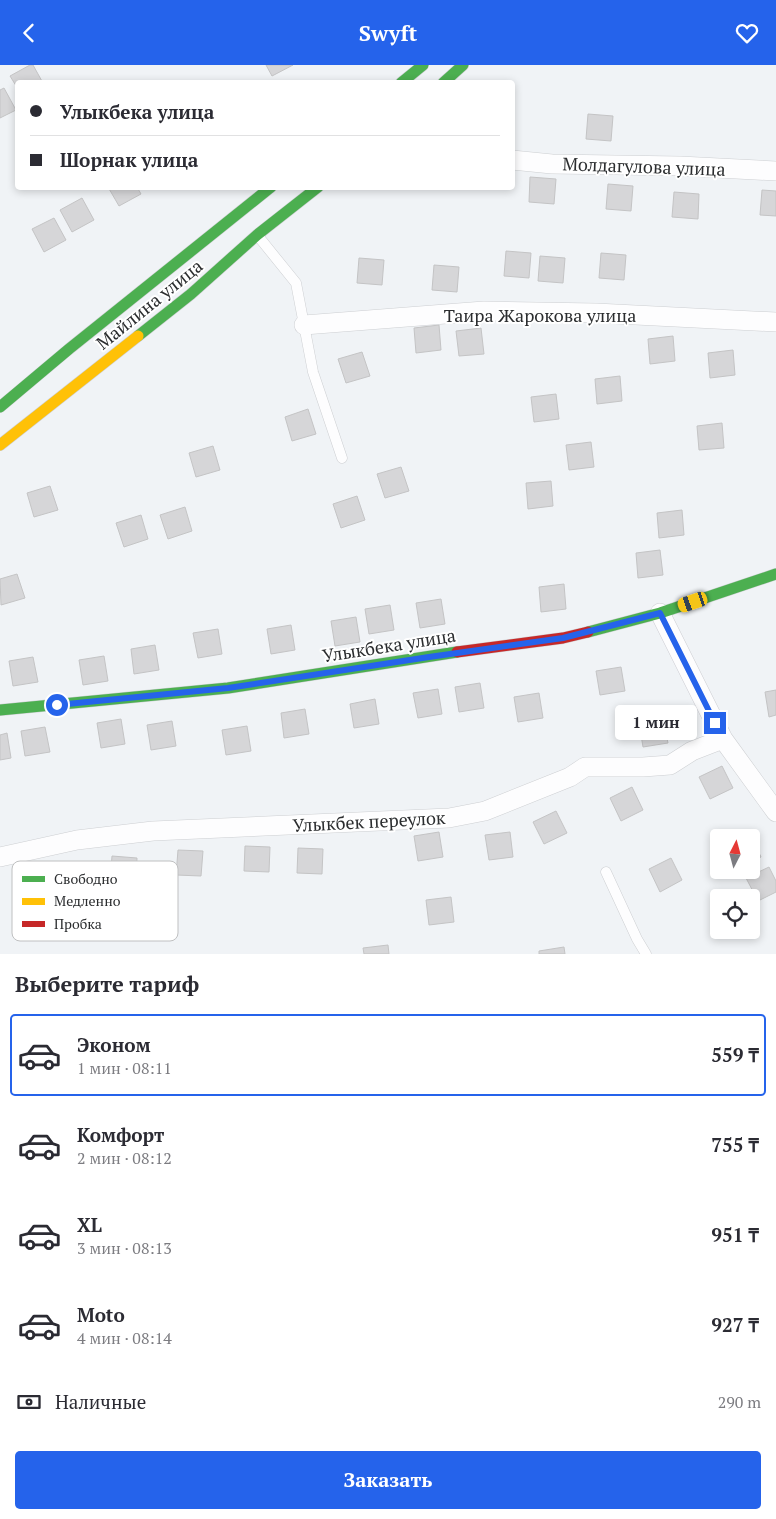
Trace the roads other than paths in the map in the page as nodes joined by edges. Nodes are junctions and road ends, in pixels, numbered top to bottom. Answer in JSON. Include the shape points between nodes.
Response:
{"nodes":[{"id":1,"x":423,"y":65,"type":"edge"},
{"id":2,"x":463,"y":65,"type":"edge"},
{"id":3,"x":405,"y":80,"type":"edge"},
{"id":4,"x":446,"y":80,"type":"edge"},
{"id":5,"x":515,"y":160,"type":"edge"},
{"id":6,"x":776,"y":171,"type":"edge"},
{"id":7,"x":267,"y":190,"type":"edge"},
{"id":8,"x":314,"y":190,"type":"edge"},
{"id":9,"x":258,"y":235,"type":"junction"},
{"id":10,"x":776,"y":322,"type":"edge"},
{"id":11,"x":304,"y":325,"type":"junction"},
{"id":12,"x":0,"y":407,"type":"edge"},
{"id":13,"x":0,"y":445,"type":"edge"},
{"id":14,"x":342,"y":457,"type":"dead end"},
{"id":15,"x":776,"y":574,"type":"edge"},
{"id":16,"x":660,"y":613,"type":"junction"},
{"id":17,"x":0,"y":710,"type":"edge"},
{"id":18,"x":723,"y":739,"type":"junction"},
{"id":19,"x":773,"y":803,"type":"edge"},
{"id":20,"x":0,"y":857,"type":"edge"},
{"id":21,"x":606,"y":872,"type":"dead end"},
{"id":22,"x":646,"y":954,"type":"edge"}],
"edges":[{"from":1,"to":3,"type":"street"},
{"from":2,"to":4,"type":"street"},
{"from":5,"to":6,"type":"street","name":"Молдагулова улица"},
{"from":7,"to":12,"type":"street","name":"Майлина улица"},
{"from":8,"to":9,"type":"street","name":"Майлина улица"},
{"from":9,"to":11,"type":"lane","via":[[296,283]]},
{"from":9,"to":13,"type":"street","name":"Майлина улица","via":[[191,294]]},
{"from":10,"to":11,"type":"street","name":"Таира Жарокова улица","via":[[484,311]]},
{"from":11,"to":14,"type":"lane","via":[[312,372]]},
{"from":15,"to":16,"type":"street","name":"Улыкбека улица"},
{"from":16,"to":17,"type":"street","name":"Улыкбека улица","via":[[563,638],[228,688]]},
{"from":16,"to":18,"type":"street"},
{"from":18,"to":19,"type":"street"},
{"from":18,"to":20,"type":"street","name":"Улыкбек переулок","via":[[692,751],[670,765],[585,767],[570,777],[486,811],[449,818],[153,831],[77,840]]},
{"from":21,"to":22,"type":"lane"}]}
